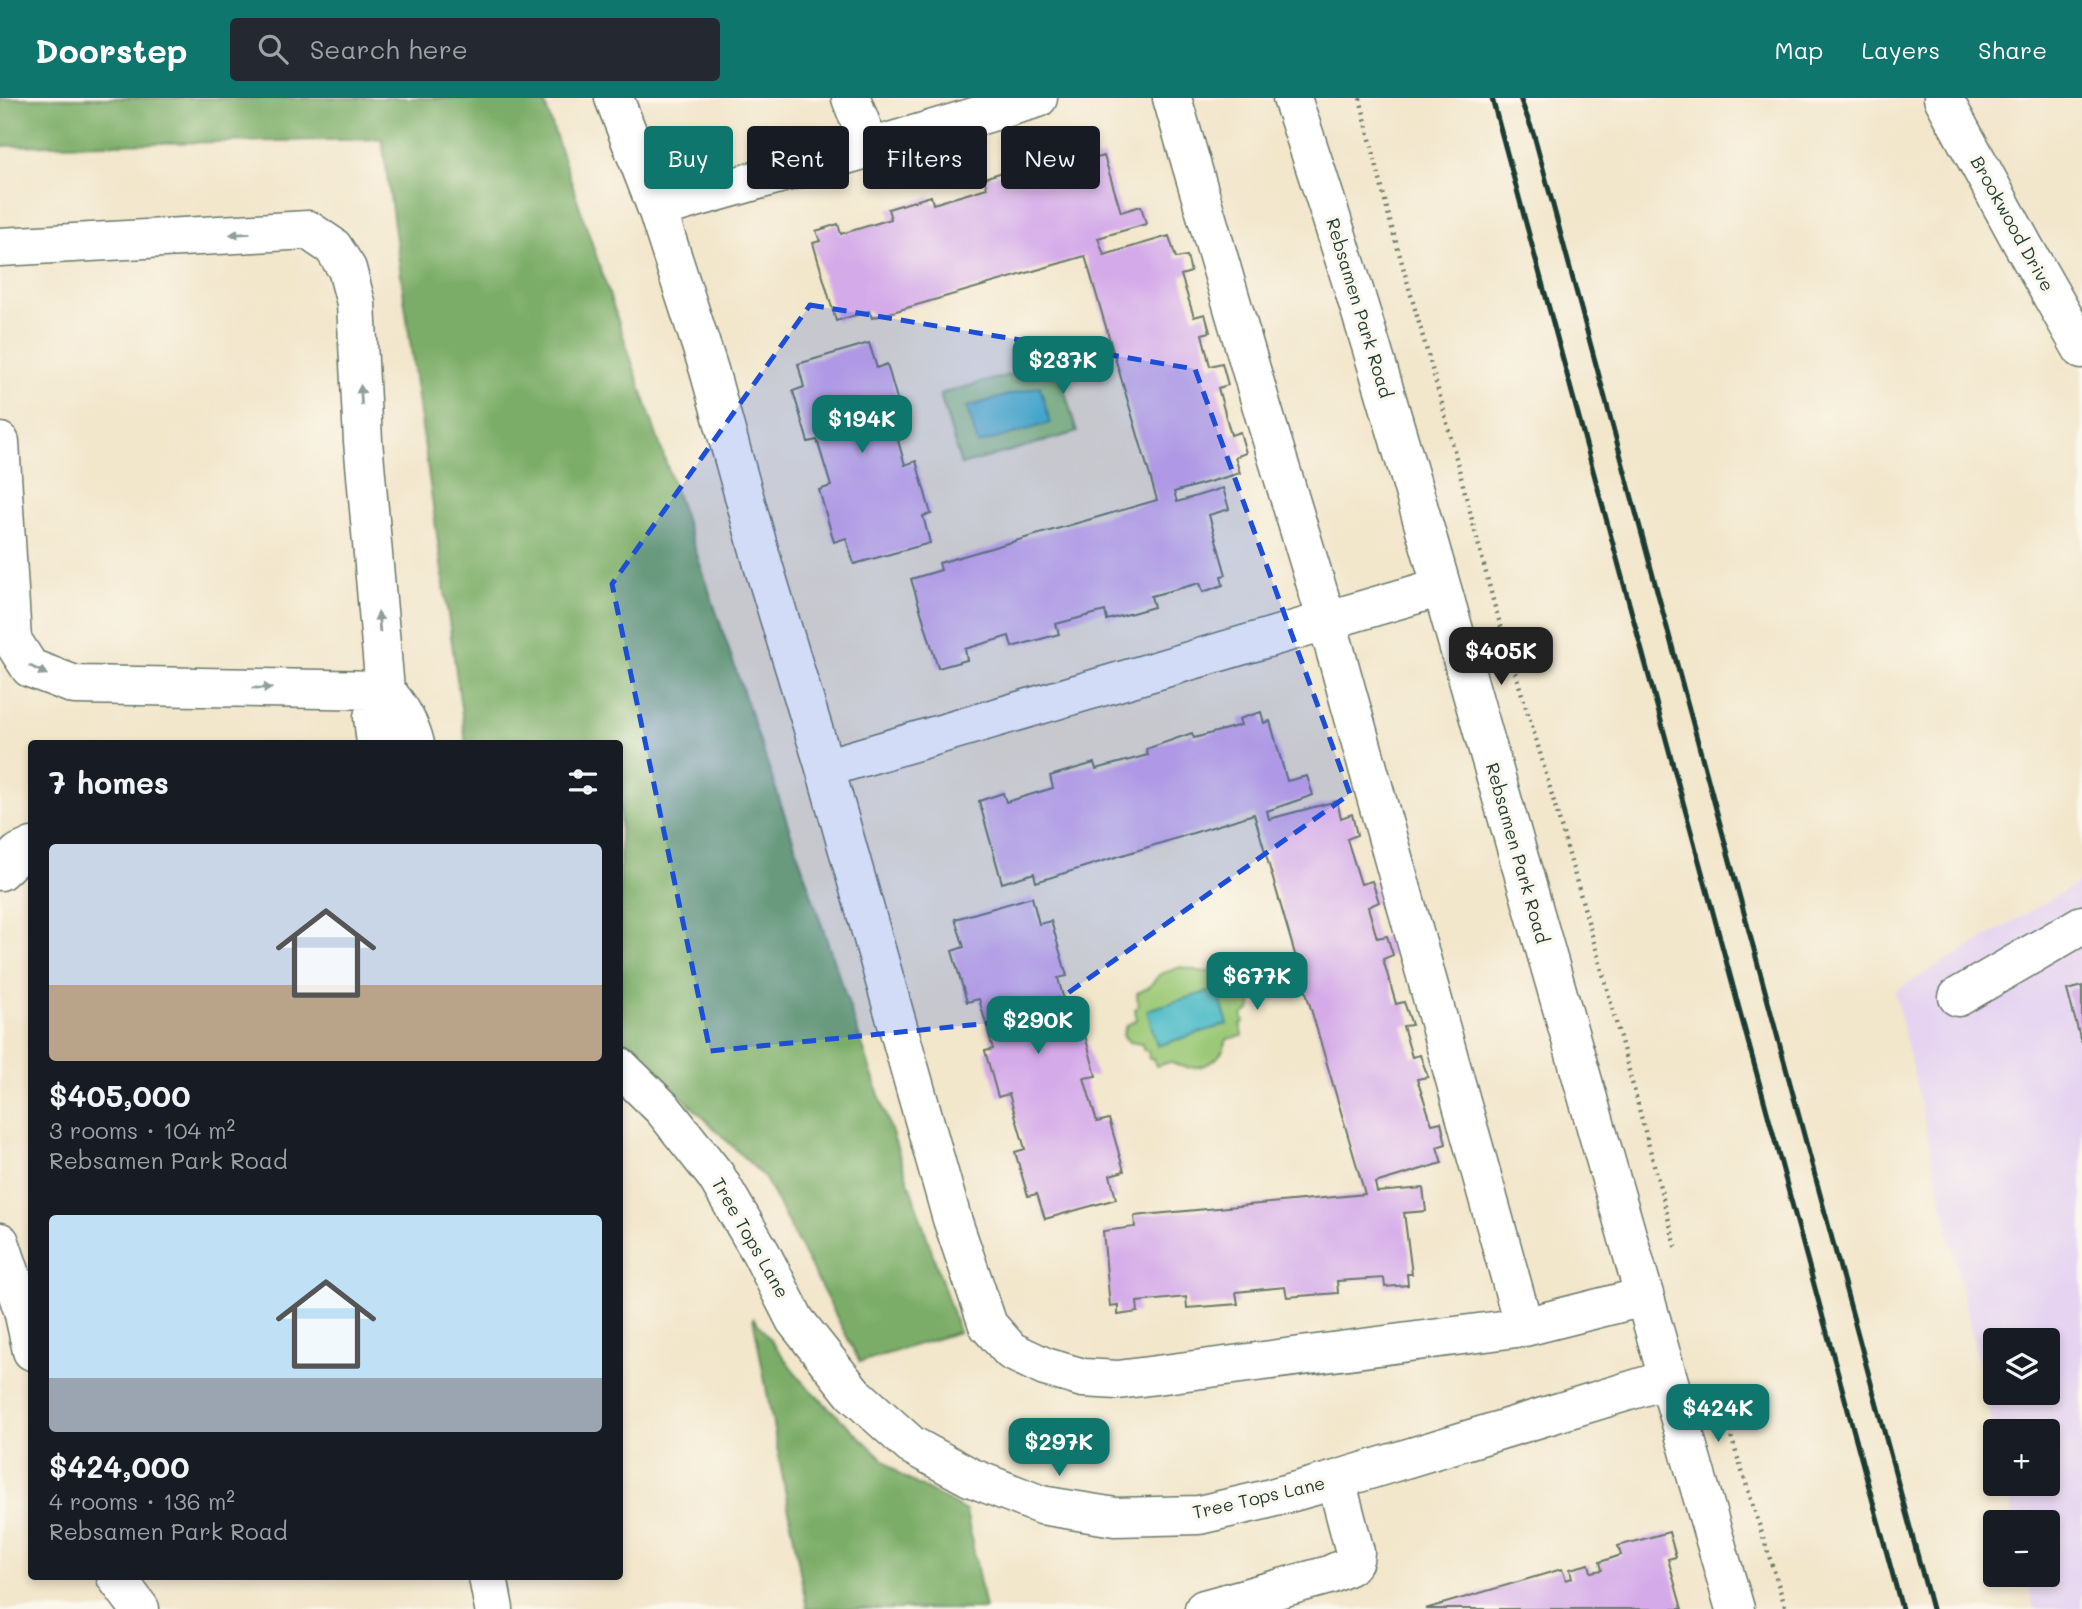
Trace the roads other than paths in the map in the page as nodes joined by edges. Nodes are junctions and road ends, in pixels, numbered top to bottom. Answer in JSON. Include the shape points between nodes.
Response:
{"nodes":[{"id":1,"x":614,"y":98,"type":"edge"},
{"id":2,"x":851,"y":98,"type":"edge"},
{"id":3,"x":1038,"y":98,"type":"edge"},
{"id":4,"x":1172,"y":98,"type":"edge"},
{"id":5,"x":1292,"y":98,"type":"edge"},
{"id":6,"x":1943,"y":98,"type":"edge"},
{"id":7,"x":944,"y":126,"type":"edge"},
{"id":8,"x":863,"y":130,"type":"edge"},
{"id":9,"x":863,"y":150,"type":"edge"},
{"id":10,"x":657,"y":209,"type":"junction"},
{"id":11,"x":0,"y":247,"type":"edge"},
{"id":12,"x":2082,"y":349,"type":"edge"},
{"id":13,"x":0,"y":442,"type":"edge"},
{"id":14,"x":1441,"y":587,"type":"junction"},
{"id":15,"x":1327,"y":621,"type":"junction"},
{"id":16,"x":385,"y":690,"type":"junction"},
{"id":17,"x":376,"y":740,"type":"edge"},
{"id":18,"x":414,"y":740,"type":"edge"},
{"id":19,"x":825,"y":768,"type":"junction"},
{"id":20,"x":28,"y":849,"type":"edge"},
{"id":21,"x":0,"y":871,"type":"edge"},
{"id":22,"x":2082,"y":925,"type":"edge"},
{"id":23,"x":1958,"y":998,"type":"dead end"},
{"id":24,"x":623,"y":1069,"type":"edge"},
{"id":25,"x":0,"y":1242,"type":"edge"},
{"id":26,"x":1643,"y":1297,"type":"junction"},
{"id":27,"x":1524,"y":1327,"type":"junction"},
{"id":28,"x":28,"y":1333,"type":"edge"},
{"id":29,"x":1668,"y":1379,"type":"junction"},
{"id":30,"x":1336,"y":1480,"type":"junction"},
{"id":31,"x":118,"y":1580,"type":"edge"},
{"id":32,"x":489,"y":1580,"type":"edge"},
{"id":33,"x":140,"y":1609,"type":"edge"},
{"id":34,"x":494,"y":1609,"type":"edge"},
{"id":35,"x":1204,"y":1609,"type":"edge"},
{"id":36,"x":1735,"y":1609,"type":"edge"}],
"edges":[{"from":1,"to":10,"type":"street"},
{"from":2,"to":8,"type":"street"},
{"from":3,"to":7,"type":"street"},
{"from":4,"to":15,"type":"street"},
{"from":5,"to":14,"type":"street","name":"Rebsamen Park Road","via":[[1334,221]]},
{"from":6,"to":12,"type":"street","name":"Brookwood Drive"},
{"from":9,"to":10,"type":"street"},
{"from":10,"to":19,"type":"street"},
{"from":16,"to":11,"type":"street","one_way":true,"via":[[356,303],[347,269],[333,247],[308,230]]},
{"from":13,"to":16,"type":"street","one_way":true,"via":[[12,640],[30,668],[75,685]]},
{"from":14,"to":15,"type":"street"},
{"from":14,"to":26,"type":"street","name":"Rebsamen Park Road"},
{"from":15,"to":19,"type":"street"},
{"from":15,"to":27,"type":"street"},
{"from":16,"to":17,"type":"street","via":[[373,717]]},
{"from":16,"to":18,"type":"street","via":[[399,706]]},
{"from":19,"to":27,"type":"street","via":[[960,1244],[988,1325],[1011,1351],[1083,1378],[1118,1380]]},
{"from":20,"to":21,"type":"street"},
{"from":22,"to":23,"type":"street"},
{"from":24,"to":30,"type":"street","name":"Tree Tops Lane","via":[[716,1176],[796,1320],[853,1393],[911,1445],[970,1477],[1041,1505],[1115,1517],[1199,1515]]},
{"from":25,"to":28,"type":"street"},
{"from":26,"to":27,"type":"street"},
{"from":26,"to":29,"type":"street","name":"Rebsamen Park Road"},
{"from":29,"to":30,"type":"street","name":"Tree Tops Lane"},
{"from":29,"to":36,"type":"street","name":"Rebsamen Park Road"},
{"from":30,"to":35,"type":"street","via":[[1355,1552],[1349,1566]]},
{"from":31,"to":33,"type":"street"},
{"from":32,"to":34,"type":"street"}]}
